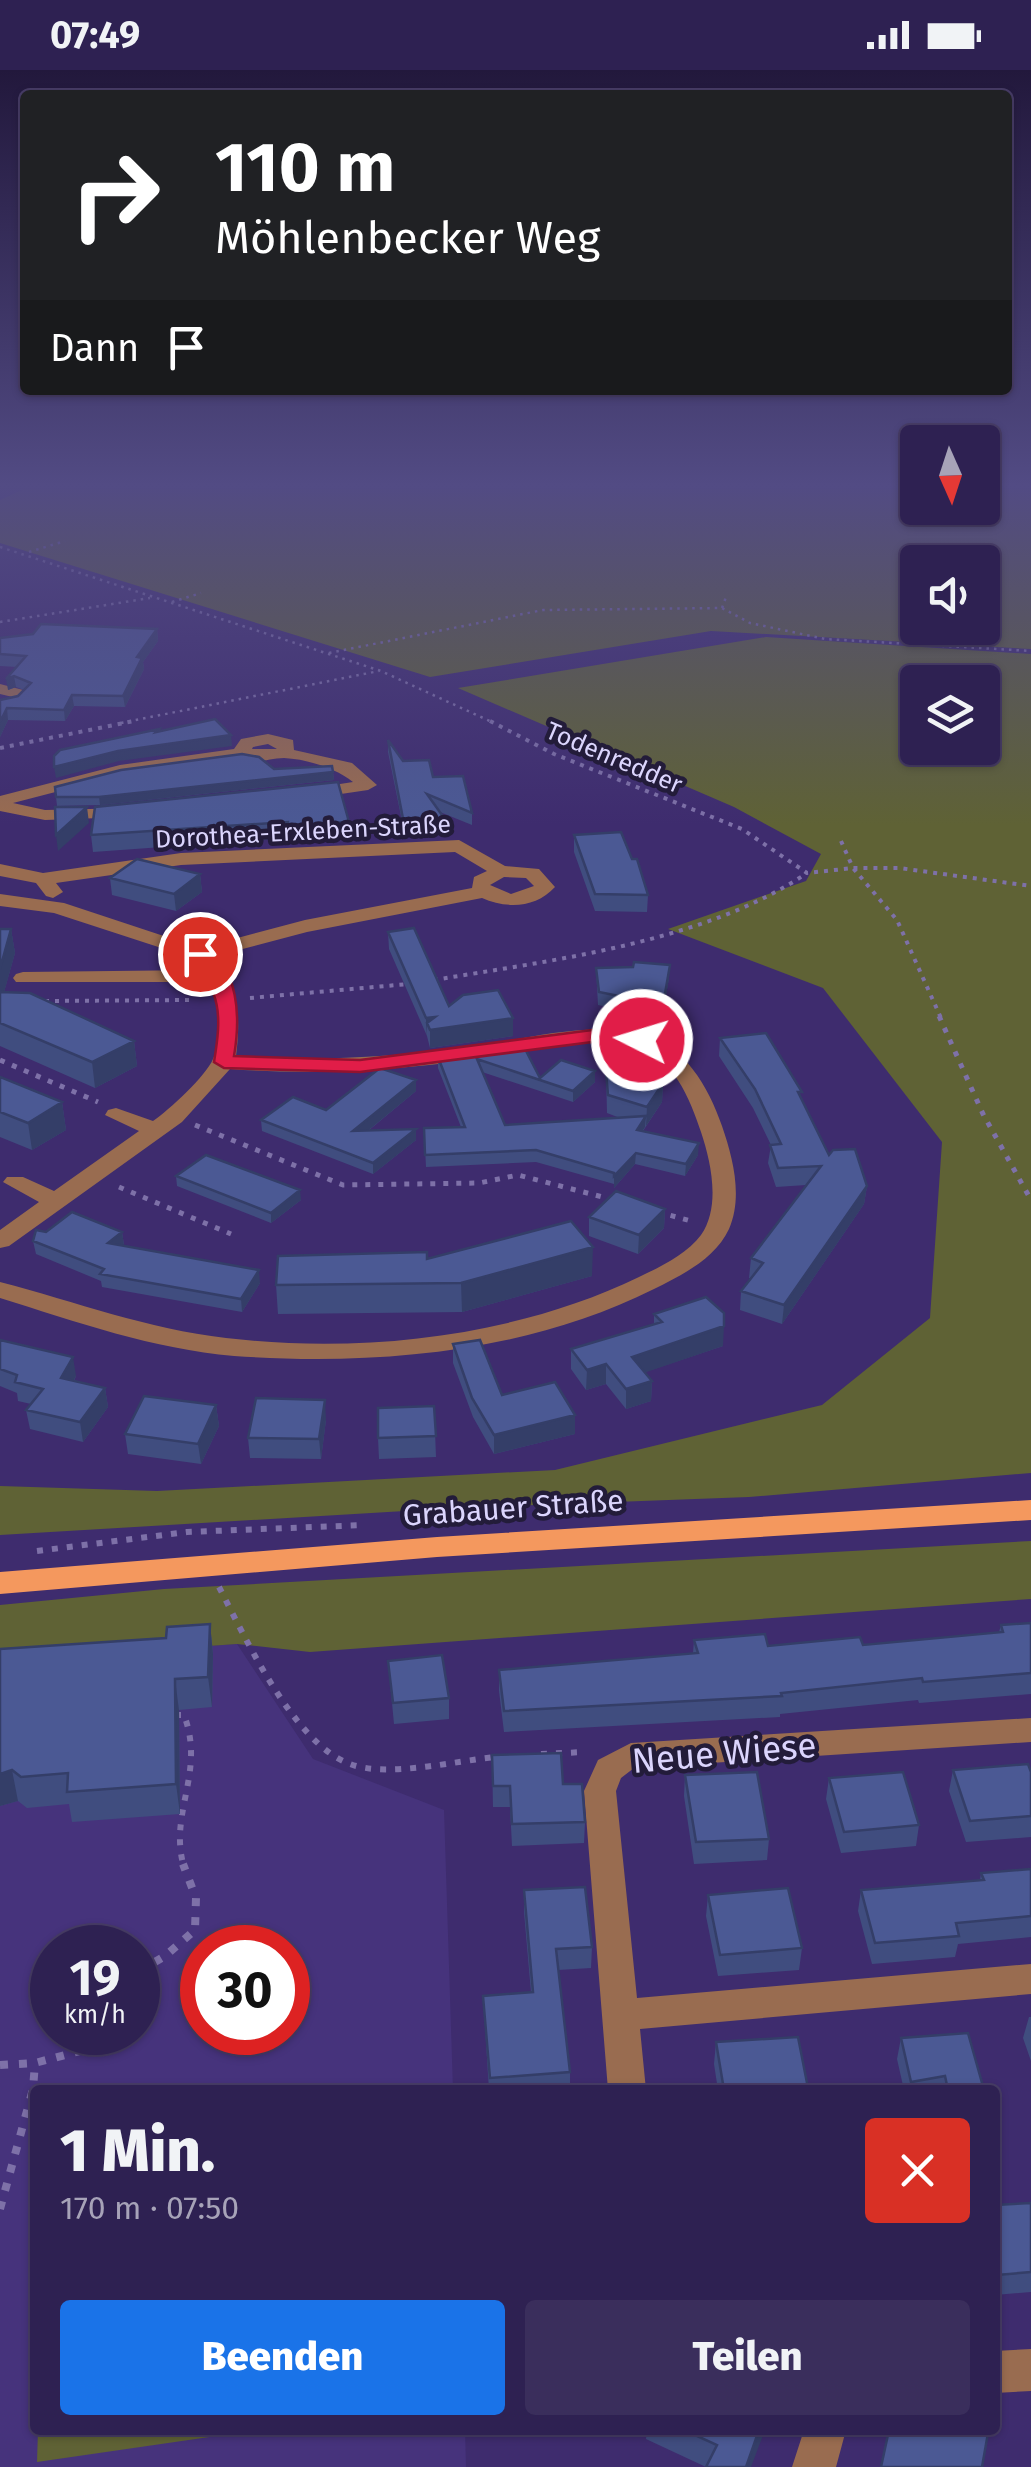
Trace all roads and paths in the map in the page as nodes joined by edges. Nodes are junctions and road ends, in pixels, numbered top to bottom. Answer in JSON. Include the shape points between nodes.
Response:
{"nodes":[{"id":1,"x":130,"y":601,"type":"edge"},
{"id":2,"x":166,"y":601,"type":"edge"},
{"id":3,"x":174,"y":601,"type":"edge"},
{"id":4,"x":725,"y":601,"type":"edge"},
{"id":5,"x":170,"y":602,"type":"junction"},
{"id":6,"x":722,"y":608,"type":"junction"},
{"id":7,"x":0,"y":622,"type":"edge"},
{"id":8,"x":1031,"y":651,"type":"edge"},
{"id":9,"x":328,"y":653,"type":"junction"},
{"id":10,"x":381,"y":671,"type":"junction"},
{"id":11,"x":0,"y":689,"type":"edge"},
{"id":12,"x":0,"y":703,"type":"edge"},
{"id":13,"x":0,"y":748,"type":"edge"},
{"id":14,"x":292,"y":796,"type":"edge"},
{"id":15,"x":0,"y":803,"type":"edge"},
{"id":16,"x":140,"y":811,"type":"edge"},
{"id":17,"x":841,"y":841,"type":"dead end"},
{"id":18,"x":853,"y":868,"type":"junction"},
{"id":19,"x":0,"y":870,"type":"edge"},
{"id":20,"x":501,"y":871,"type":"junction"},
{"id":21,"x":807,"y":873,"type":"junction"},
{"id":22,"x":43,"y":879,"type":"junction"},
{"id":23,"x":1031,"y":886,"type":"edge"},
{"id":24,"x":483,"y":892,"type":"junction"},
{"id":25,"x":0,"y":900,"type":"edge"},
{"id":26,"x":57,"y":906,"type":"junction"},
{"id":27,"x":200,"y":954,"type":"junction"},
{"id":28,"x":218,"y":976,"type":"junction"},
{"id":29,"x":23,"y":978,"type":"dead end"},
{"id":30,"x":427,"y":981,"type":"edge"},
{"id":31,"x":409,"y":984,"type":"edge"},
{"id":32,"x":226,"y":999,"type":"junction"},
{"id":33,"x":40,"y":1001,"type":"edge"},
{"id":34,"x":0,"y":1060,"type":"edge"},
{"id":35,"x":224,"y":1062,"type":"junction"},
{"id":36,"x":109,"y":1109,"type":"joint"},
{"id":37,"x":165,"y":1124,"type":"junction"},
{"id":38,"x":91,"y":1175,"type":"junction"},
{"id":39,"x":15,"y":1182,"type":"dead end"},
{"id":40,"x":54,"y":1200,"type":"junction"},
{"id":41,"x":1031,"y":1200,"type":"edge"},
{"id":42,"x":627,"y":1204,"type":"edge"},
{"id":43,"x":645,"y":1208,"type":"edge"},
{"id":44,"x":718,"y":1228,"type":"junction"},
{"id":45,"x":231,"y":1234,"type":"dead end"},
{"id":46,"x":0,"y":1241,"type":"edge"},
{"id":47,"x":0,"y":1290,"type":"edge"},
{"id":48,"x":1031,"y":1510,"type":"edge"},
{"id":49,"x":0,"y":1583,"type":"edge"},
{"id":50,"x":218,"y":1586,"type":"dead end"},
{"id":51,"x":169,"y":1716,"type":"edge"},
{"id":52,"x":1031,"y":1730,"type":"edge"},
{"id":53,"x":526,"y":1755,"type":"edge"},
{"id":54,"x":507,"y":1756,"type":"edge"},
{"id":55,"x":617,"y":1761,"type":"junction"},
{"id":56,"x":160,"y":1959,"type":"edge"},
{"id":57,"x":1031,"y":1979,"type":"edge"},
{"id":58,"x":620,"y":2015,"type":"junction"},
{"id":59,"x":63,"y":2055,"type":"edge"},
{"id":60,"x":34,"y":2062,"type":"junction"},
{"id":61,"x":0,"y":2066,"type":"edge"},
{"id":62,"x":33,"y":2085,"type":"edge"},
{"id":63,"x":627,"y":2085,"type":"edge"},
{"id":64,"x":30,"y":2100,"type":"edge"},
{"id":65,"x":0,"y":2209,"type":"edge"},
{"id":66,"x":1031,"y":2370,"type":"edge"},
{"id":67,"x":1000,"y":2372,"type":"edge"},
{"id":68,"x":824,"y":2435,"type":"edge"},
{"id":69,"x":814,"y":2467,"type":"edge"}],
"edges":[{"from":1,"to":7,"type":"path"},
{"from":2,"to":5,"type":"path","name":"Todenredder"},
{"from":3,"to":5,"type":"path"},
{"from":4,"to":6,"type":"path"},
{"from":5,"to":9,"type":"path","name":"Todenredder"},
{"from":6,"to":8,"type":"path","via":[[750,623],[826,639]]},
{"from":6,"to":9,"type":"path","via":[[543,610]]},
{"from":9,"to":10,"type":"path","name":"Todenredder"},
{"from":10,"to":13,"type":"path"},
{"from":10,"to":21,"type":"path","name":"Todenredder","via":[[554,754],[742,829]]},
{"from":11,"to":12,"type":"street","via":[[21,694]]},
{"from":14,"to":15,"type":"street","via":[[368,785],[346,767],[285,753],[286,744],[268,739],[246,744],[244,753],[120,770]]},
{"from":15,"to":16,"type":"street","via":[[46,815]]},
{"from":17,"to":18,"type":"path"},
{"from":18,"to":21,"type":"path"},
{"from":18,"to":23,"type":"path"},
{"from":18,"to":41,"type":"path","via":[[897,920],[982,1114]]},
{"from":19,"to":22,"type":"street"},
{"from":20,"to":22,"type":"street","name":"Dorothea-Erxleben-Straße","via":[[459,846],[180,858]]},
{"from":20,"to":24,"type":"street","via":[[481,881]]},
{"from":20,"to":24,"type":"street","name":"Dorothea-Erxleben-Straße","via":[[532,873],[544,887],[515,900]]},
{"from":21,"to":30,"type":"path","via":[[776,896],[712,923]]},
{"from":22,"to":26,"type":"street"},
{"from":24,"to":27,"type":"street","name":"Dorothea-Erxleben-Straße","via":[[304,926]]},
{"from":25,"to":26,"type":"street"},
{"from":26,"to":27,"type":"street"},
{"from":27,"to":28,"type":"street"},
{"from":28,"to":29,"type":"street"},
{"from":28,"to":32,"type":"street"},
{"from":31,"to":32,"type":"path"},
{"from":32,"to":33,"type":"path"},
{"from":32,"to":35,"type":"street"},
{"from":34,"to":36,"type":"path"},
{"from":35,"to":37,"type":"street"},
{"from":35,"to":44,"type":"street","via":[[360,1066],[600,1035],[642,1040],[674,1059],[702,1102],[720,1151],[724,1195]]},
{"from":36,"to":37,"type":"street"},
{"from":37,"to":38,"type":"street"},
{"from":37,"to":42,"type":"path","via":[[343,1185],[479,1184],[518,1175]]},
{"from":38,"to":40,"type":"street"},
{"from":38,"to":45,"type":"path"},
{"from":39,"to":40,"type":"street"},
{"from":40,"to":46,"type":"street"},
{"from":43,"to":44,"type":"path"},
{"from":44,"to":47,"type":"street","via":[[694,1257],[644,1286],[577,1314],[460,1340],[274,1350],[173,1340]]},
{"from":48,"to":49,"type":"main road","name":"Grabauer Straße","via":[[418,1548]]},
{"from":50,"to":54,"type":"path","via":[[256,1659],[315,1738],[348,1764]]},
{"from":51,"to":56,"type":"path","via":[[184,1714],[193,1734],[180,1835],[182,1871],[196,1898],[194,1930]]},
{"from":52,"to":55,"type":"street","name":"Neue Wiese"},
{"from":53,"to":55,"type":"path","via":[[582,1750]]},
{"from":55,"to":58,"type":"street","name":"Neue Wiese","via":[[605,1772],[600,1791]]},
{"from":57,"to":58,"type":"street"},
{"from":58,"to":63,"type":"street","name":"Neue Wiese"},
{"from":59,"to":60,"type":"path"},
{"from":60,"to":61,"type":"path"},
{"from":60,"to":62,"type":"path"},
{"from":64,"to":65,"type":"path"},
{"from":66,"to":67,"type":"street"},
{"from":68,"to":69,"type":"street"}]}
